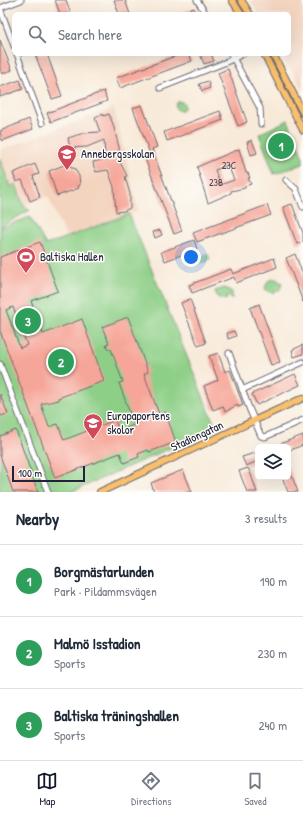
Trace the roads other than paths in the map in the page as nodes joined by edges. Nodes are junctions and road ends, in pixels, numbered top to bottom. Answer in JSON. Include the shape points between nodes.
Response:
{"nodes":[{"id":1,"x":21,"y":0,"type":"edge"},
{"id":2,"x":197,"y":0,"type":"edge"},
{"id":3,"x":232,"y":0,"type":"edge"},
{"id":4,"x":241,"y":0,"type":"edge"},
{"id":5,"x":205,"y":12,"type":"edge"},
{"id":6,"x":240,"y":12,"type":"edge"},
{"id":7,"x":249,"y":12,"type":"edge"},
{"id":8,"x":12,"y":41,"type":"edge"},
{"id":9,"x":18,"y":56,"type":"edge"},
{"id":10,"x":232,"y":56,"type":"edge"},
{"id":11,"x":265,"y":56,"type":"edge"},
{"id":12,"x":274,"y":56,"type":"edge"},
{"id":13,"x":160,"y":88,"type":"dead end"},
{"id":14,"x":303,"y":113,"type":"edge"},
{"id":15,"x":42,"y":123,"type":"dead end"},
{"id":16,"x":260,"y":124,"type":"dead end"},
{"id":17,"x":303,"y":130,"type":"edge"},
{"id":18,"x":286,"y":180,"type":"dead end"},
{"id":19,"x":303,"y":207,"type":"edge"},
{"id":20,"x":229,"y":353,"type":"dead end"},
{"id":21,"x":303,"y":362,"type":"edge"},
{"id":22,"x":0,"y":364,"type":"edge"},
{"id":23,"x":242,"y":390,"type":"junction"},
{"id":24,"x":303,"y":398,"type":"edge"},
{"id":25,"x":303,"y":420,"type":"edge"},
{"id":26,"x":255,"y":421,"type":"junction"},
{"id":27,"x":48,"y":492,"type":"edge"},
{"id":28,"x":100,"y":492,"type":"edge"}],
"edges":[{"from":1,"to":8,"type":"street","via":[[0,8]]},
{"from":2,"to":5,"type":"street"},
{"from":3,"to":6,"type":"main road"},
{"from":4,"to":7,"type":"main road"},
{"from":9,"to":15,"type":"street"},
{"from":10,"to":13,"type":"street"},
{"from":10,"to":16,"type":"street","via":[[260,108]]},
{"from":11,"to":17,"type":"main road"},
{"from":12,"to":14,"type":"main road"},
{"from":18,"to":19,"type":"street","via":[[296,189]]},
{"from":20,"to":23,"type":"street"},
{"from":21,"to":23,"type":"street"},
{"from":22,"to":27,"type":"street"},
{"from":23,"to":26,"type":"street"},
{"from":24,"to":26,"type":"main road","name":"Stadiongatan"},
{"from":25,"to":26,"type":"street","via":[[265,437],[261,436]]},
{"from":26,"to":28,"type":"main road","name":"Stadiongatan"}]}
